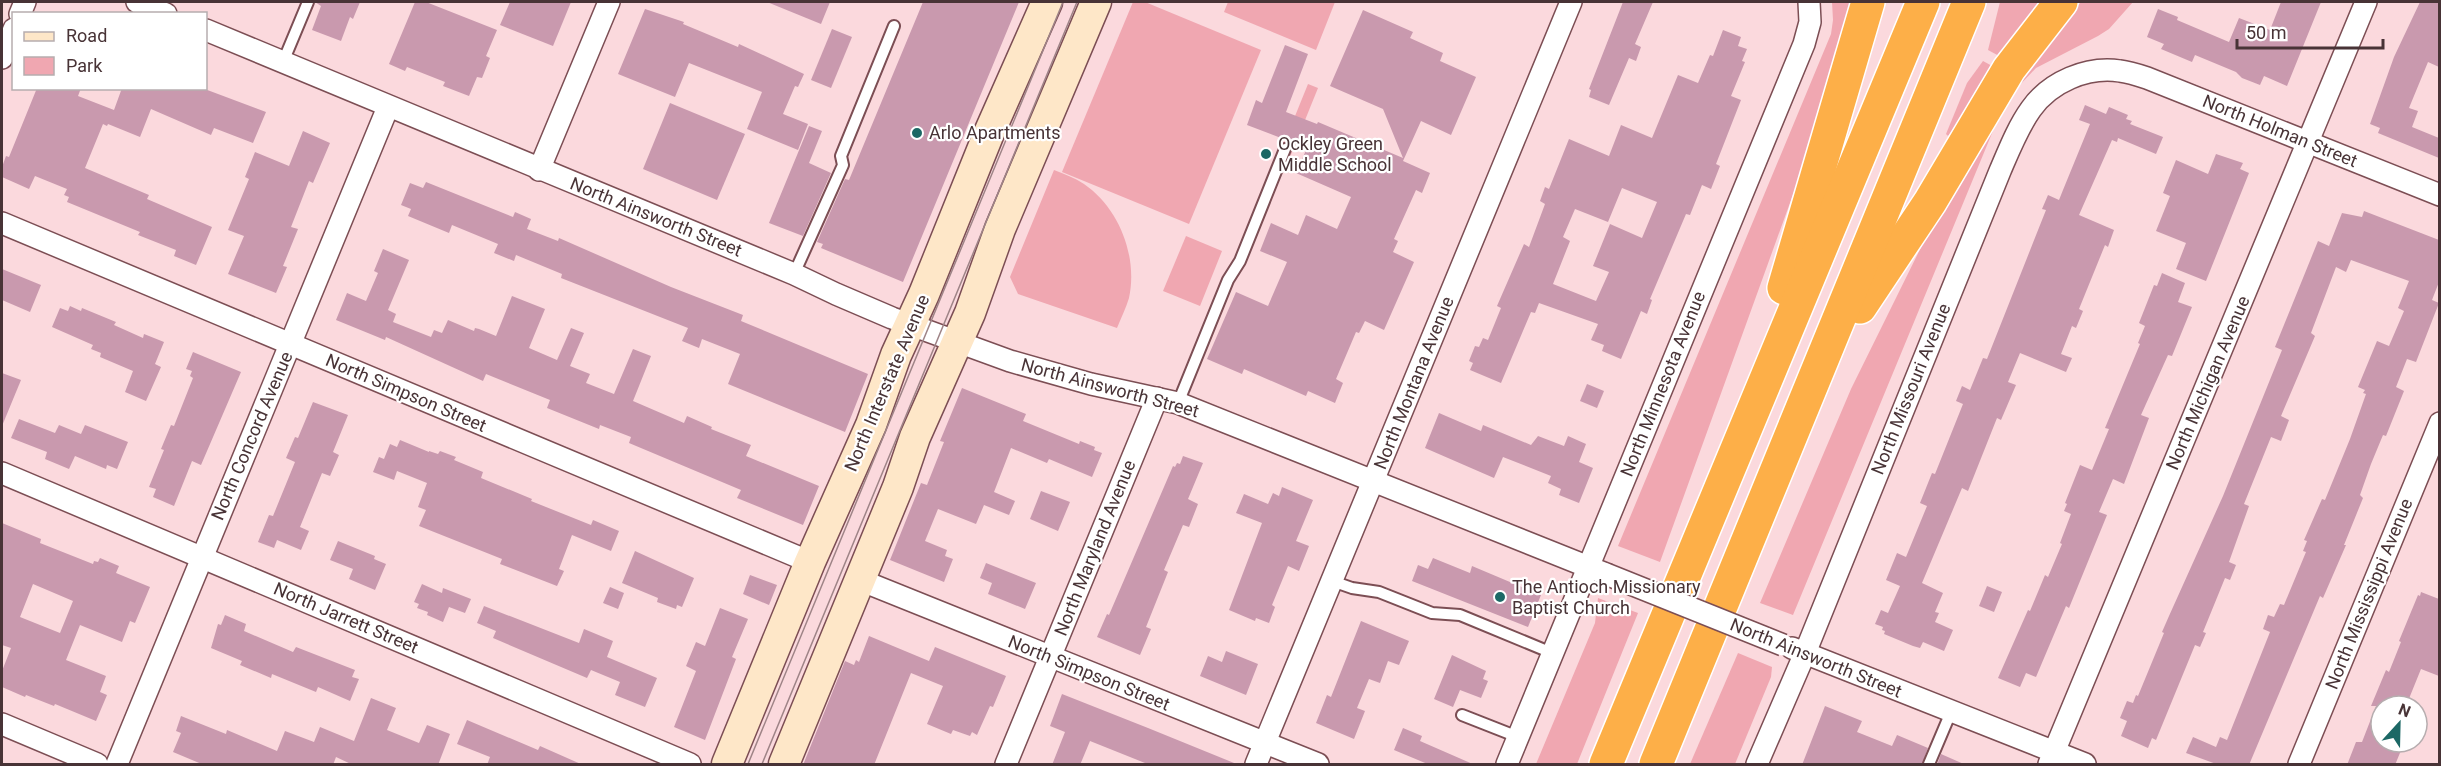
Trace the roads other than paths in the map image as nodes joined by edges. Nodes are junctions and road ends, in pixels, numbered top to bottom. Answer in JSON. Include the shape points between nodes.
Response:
{"nodes":[{"id":1,"x":137,"y":2,"type":"edge"},
{"id":2,"x":308,"y":2,"type":"edge"},
{"id":3,"x":609,"y":2,"type":"edge"},
{"id":4,"x":1047,"y":2,"type":"edge"},
{"id":5,"x":1096,"y":2,"type":"edge"},
{"id":6,"x":1571,"y":2,"type":"edge"},
{"id":7,"x":1809,"y":2,"type":"edge"},
{"id":8,"x":1868,"y":2,"type":"edge"},
{"id":9,"x":1923,"y":2,"type":"edge"},
{"id":10,"x":1969,"y":2,"type":"edge"},
{"id":11,"x":2061,"y":2,"type":"edge"},
{"id":12,"x":2366,"y":2,"type":"edge"},
{"id":13,"x":161,"y":12,"type":"edge"},
{"id":14,"x":894,"y":27,"type":"dead end"},
{"id":15,"x":207,"y":30,"type":"edge"},
{"id":16,"x":12,"y":34,"type":"edge"},
{"id":17,"x":2,"y":58,"type":"edge"},
{"id":18,"x":283,"y":62,"type":"junction"},
{"id":19,"x":2119,"y":71,"type":"joint"},
{"id":20,"x":388,"y":107,"type":"junction"},
{"id":21,"x":2307,"y":143,"type":"junction"},
{"id":22,"x":1285,"y":149,"type":"dead end"},
{"id":23,"x":539,"y":170,"type":"junction"},
{"id":24,"x":2439,"y":195,"type":"edge"},
{"id":25,"x":2,"y":223,"type":"edge"},
{"id":26,"x":794,"y":274,"type":"junction"},
{"id":27,"x":910,"y":324,"type":"junction"},
{"id":28,"x":956,"y":341,"type":"junction"},
{"id":29,"x":290,"y":344,"type":"junction"},
{"id":30,"x":1821,"y":366,"type":"junction"},
{"id":31,"x":1157,"y":398,"type":"junction"},
{"id":32,"x":1178,"y":403,"type":"junction"},
{"id":33,"x":2439,"y":423,"type":"edge"},
{"id":34,"x":1742,"y":434,"type":"junction"},
{"id":35,"x":2,"y":473,"type":"edge"},
{"id":36,"x":1373,"y":482,"type":"junction"},
{"id":37,"x":202,"y":557,"type":"junction"},
{"id":38,"x":810,"y":562,"type":"junction"},
{"id":39,"x":1597,"y":570,"type":"junction"},
{"id":40,"x":860,"y":580,"type":"junction"},
{"id":41,"x":1332,"y":581,"type":"junction"},
{"id":42,"x":1552,"y":653,"type":"junction"},
{"id":43,"x":1805,"y":653,"type":"junction"},
{"id":44,"x":1050,"y":658,"type":"junction"},
{"id":45,"x":1951,"y":711,"type":"junction"},
{"id":46,"x":1462,"y":715,"type":"dead end"},
{"id":47,"x":2,"y":724,"type":"edge"},
{"id":48,"x":1518,"y":737,"type":"junction"},
{"id":49,"x":1265,"y":744,"type":"junction"},
{"id":50,"x":2052,"y":758,"type":"edge"},
{"id":51,"x":97,"y":765,"type":"edge"},
{"id":52,"x":117,"y":765,"type":"edge"},
{"id":53,"x":690,"y":765,"type":"edge"},
{"id":54,"x":727,"y":765,"type":"edge"},
{"id":55,"x":784,"y":765,"type":"edge"},
{"id":56,"x":1006,"y":765,"type":"edge"},
{"id":57,"x":1256,"y":765,"type":"edge"},
{"id":58,"x":1318,"y":765,"type":"edge"},
{"id":59,"x":1507,"y":765,"type":"edge"},
{"id":60,"x":1606,"y":765,"type":"edge"},
{"id":61,"x":1656,"y":765,"type":"edge"},
{"id":62,"x":1757,"y":765,"type":"edge"},
{"id":63,"x":1929,"y":765,"type":"edge"},
{"id":64,"x":2085,"y":765,"type":"edge"},
{"id":65,"x":2299,"y":765,"type":"edge"}],
"edges":[{"from":1,"to":13,"type":"street"},
{"from":2,"to":18,"type":"lane"},
{"from":3,"to":23,"type":"street"},
{"from":4,"to":27,"type":"street","name":"North Interstate Avenue"},
{"from":5,"to":28,"type":"street"},
{"from":6,"to":36,"type":"street","name":"North Montana Avenue"},
{"from":7,"to":39,"type":"street","name":"North Minnesota Avenue","via":[[1810,22],[1804,44]]},
{"from":8,"to":34,"type":"highway"},
{"from":9,"to":34,"type":"highway"},
{"from":10,"to":30,"type":"highway"},
{"from":11,"to":30,"type":"highway","via":[[2009,69],[1930,201]]},
{"from":12,"to":21,"type":"street","name":"North Michigan Avenue"},
{"from":14,"to":26,"type":"lane","via":[[841,156],[843,165]]},
{"from":15,"to":18,"type":"street","name":"North Ainsworth Street"},
{"from":16,"to":17,"type":"street"},
{"from":18,"to":20,"type":"street","name":"North Ainsworth Street"},
{"from":19,"to":21,"type":"street","name":"North Holman Street","via":[[2147,78]]},
{"from":19,"to":43,"type":"street","name":"North Missouri Avenue","via":[[2098,70],[2060,82],[2043,93],[2020,128]]},
{"from":20,"to":23,"type":"street","name":"North Ainsworth Street"},
{"from":20,"to":29,"type":"street","name":"North Concord Avenue"},
{"from":21,"to":24,"type":"street","name":"North Holman Street"},
{"from":21,"to":50,"type":"street","name":"North Michigan Avenue"},
{"from":22,"to":32,"type":"lane"},
{"from":23,"to":26,"type":"street","name":"North Ainsworth Street"},
{"from":25,"to":29,"type":"street","name":"North Simpson Street"},
{"from":26,"to":27,"type":"street","name":"North Ainsworth Street"},
{"from":27,"to":28,"type":"street","name":"North Ainsworth Street"},
{"from":27,"to":38,"type":"street","name":"North Interstate Avenue","via":[[871,425]]},
{"from":28,"to":31,"type":"street","name":"North Ainsworth Street","via":[[1045,372]]},
{"from":28,"to":40,"type":"street"},
{"from":29,"to":37,"type":"street","name":"North Concord Avenue"},
{"from":29,"to":38,"type":"street","name":"North Simpson Street"},
{"from":30,"to":61,"type":"highway"},
{"from":31,"to":32,"type":"street","name":"North Ainsworth Street"},
{"from":31,"to":44,"type":"street","name":"North Maryland Avenue"},
{"from":32,"to":36,"type":"street","name":"North Ainsworth Street"},
{"from":33,"to":65,"type":"street","name":"North Mississippi Avenue"},
{"from":34,"to":60,"type":"highway"},
{"from":35,"to":37,"type":"street","name":"North Jarrett Street"},
{"from":36,"to":39,"type":"street","name":"North Ainsworth Street"},
{"from":36,"to":41,"type":"street","name":"North Montana Avenue"},
{"from":37,"to":52,"type":"street","name":"North Concord Avenue"},
{"from":37,"to":53,"type":"street","name":"North Jarrett Street"},
{"from":38,"to":54,"type":"street","name":"North Interstate Avenue"},
{"from":39,"to":42,"type":"street","name":"North Minnesota Avenue"},
{"from":39,"to":43,"type":"street","name":"North Ainsworth Street","bridge":true},
{"from":40,"to":44,"type":"street","name":"North Simpson Street"},
{"from":40,"to":55,"type":"street"},
{"from":41,"to":42,"type":"lane","via":[[1379,592],[1432,613],[1460,615]]},
{"from":41,"to":49,"type":"street","name":"North Montana Avenue"},
{"from":42,"to":48,"type":"street","name":"North Minnesota Avenue"},
{"from":43,"to":45,"type":"street","name":"North Ainsworth Street"},
{"from":43,"to":62,"type":"street","name":"North Missouri Avenue"},
{"from":44,"to":49,"type":"street","name":"North Simpson Street"},
{"from":44,"to":56,"type":"street","name":"North Maryland Avenue"},
{"from":45,"to":50,"type":"street","name":"North Ainsworth Street"},
{"from":45,"to":63,"type":"lane"},
{"from":46,"to":48,"type":"lane"},
{"from":47,"to":51,"type":"street"},
{"from":48,"to":59,"type":"street","name":"North Minnesota Avenue"},
{"from":49,"to":57,"type":"street","name":"North Montana Avenue"},
{"from":49,"to":58,"type":"street","name":"North Simpson Street"},
{"from":50,"to":64,"type":"street","name":"North Ainsworth Street"}]}
